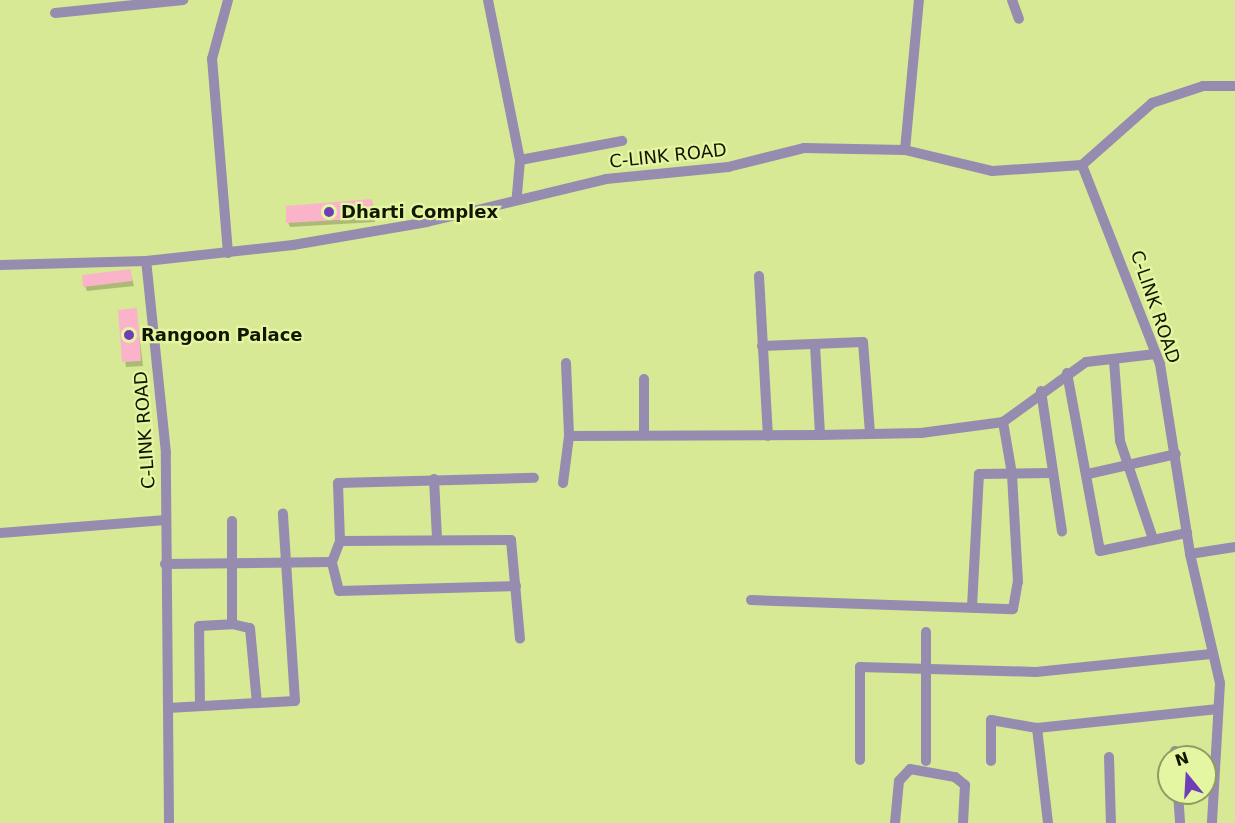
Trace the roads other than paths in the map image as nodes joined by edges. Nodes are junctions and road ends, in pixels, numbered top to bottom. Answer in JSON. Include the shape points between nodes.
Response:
{"nodes":[{"id":1,"x":183,"y":0,"type":"edge"},
{"id":2,"x":228,"y":0,"type":"edge"},
{"id":3,"x":488,"y":0,"type":"edge"},
{"id":4,"x":919,"y":0,"type":"edge"},
{"id":5,"x":1012,"y":0,"type":"edge"},
{"id":6,"x":136,"y":2,"type":"edge"},
{"id":7,"x":54,"y":13,"type":"dead end"},
{"id":8,"x":1019,"y":19,"type":"dead end"},
{"id":9,"x":1235,"y":86,"type":"edge"},
{"id":10,"x":621,"y":141,"type":"dead end"},
{"id":11,"x":906,"y":150,"type":"junction"},
{"id":12,"x":520,"y":160,"type":"junction"},
{"id":13,"x":1082,"y":165,"type":"junction"},
{"id":14,"x":517,"y":198,"type":"junction"},
{"id":15,"x":228,"y":253,"type":"junction"},
{"id":16,"x":146,"y":261,"type":"junction"},
{"id":17,"x":0,"y":265,"type":"edge"},
{"id":18,"x":759,"y":276,"type":"dead end"},
{"id":19,"x":762,"y":345,"type":"junction"},
{"id":20,"x":815,"y":345,"type":"junction"},
{"id":21,"x":1156,"y":354,"type":"junction"},
{"id":22,"x":1114,"y":362,"type":"junction"},
{"id":23,"x":566,"y":363,"type":"dead end"},
{"id":24,"x":1067,"y":373,"type":"junction"},
{"id":25,"x":644,"y":379,"type":"dead end"},
{"id":26,"x":1041,"y":391,"type":"junction"},
{"id":27,"x":1003,"y":422,"type":"junction"},
{"id":28,"x":870,"y":432,"type":"junction"},
{"id":29,"x":644,"y":434,"type":"junction"},
{"id":30,"x":820,"y":435,"type":"junction"},
{"id":31,"x":569,"y":436,"type":"junction"},
{"id":32,"x":768,"y":436,"type":"junction"},
{"id":33,"x":1176,"y":454,"type":"junction"},
{"id":34,"x":1132,"y":466,"type":"junction"},
{"id":35,"x":1052,"y":473,"type":"junction"},
{"id":36,"x":1011,"y":474,"type":"junction"},
{"id":37,"x":1088,"y":474,"type":"junction"},
{"id":38,"x":534,"y":478,"type":"dead end"},
{"id":39,"x":434,"y":479,"type":"junction"},
{"id":40,"x":563,"y":483,"type":"dead end"},
{"id":41,"x":283,"y":513,"type":"dead end"},
{"id":42,"x":165,"y":520,"type":"junction"},
{"id":43,"x":232,"y":521,"type":"dead end"},
{"id":44,"x":1062,"y":531,"type":"dead end"},
{"id":45,"x":0,"y":533,"type":"edge"},
{"id":46,"x":1187,"y":533,"type":"junction"},
{"id":47,"x":437,"y":539,"type":"junction"},
{"id":48,"x":1153,"y":539,"type":"junction"},
{"id":49,"x":340,"y":542,"type":"junction"},
{"id":50,"x":1235,"y":547,"type":"edge"},
{"id":51,"x":1190,"y":554,"type":"junction"},
{"id":52,"x":284,"y":561,"type":"junction"},
{"id":53,"x":231,"y":562,"type":"junction"},
{"id":54,"x":332,"y":562,"type":"junction"},
{"id":55,"x":165,"y":564,"type":"junction"},
{"id":56,"x":516,"y":586,"type":"junction"},
{"id":57,"x":751,"y":600,"type":"dead end"},
{"id":58,"x":972,"y":607,"type":"junction"},
{"id":59,"x":232,"y":624,"type":"junction"},
{"id":60,"x":926,"y":632,"type":"dead end"},
{"id":61,"x":520,"y":639,"type":"dead end"},
{"id":62,"x":1211,"y":654,"type":"junction"},
{"id":63,"x":926,"y":669,"type":"junction"},
{"id":64,"x":257,"y":703,"type":"junction"},
{"id":65,"x":200,"y":706,"type":"junction"},
{"id":66,"x":168,"y":708,"type":"junction"},
{"id":67,"x":1218,"y":709,"type":"junction"},
{"id":68,"x":1037,"y":728,"type":"junction"},
{"id":69,"x":1109,"y":757,"type":"dead end"},
{"id":70,"x":860,"y":760,"type":"dead end"},
{"id":71,"x":926,"y":761,"type":"dead end"},
{"id":72,"x":991,"y":761,"type":"dead end"},
{"id":73,"x":1179,"y":805,"type":"edge"},
{"id":74,"x":169,"y":823,"type":"edge"},
{"id":75,"x":896,"y":823,"type":"edge"},
{"id":76,"x":963,"y":823,"type":"edge"},
{"id":77,"x":1048,"y":823,"type":"edge"},
{"id":78,"x":1111,"y":823,"type":"edge"},
{"id":79,"x":1180,"y":823,"type":"edge"},
{"id":80,"x":1212,"y":823,"type":"edge"}],
"edges":[{"from":1,"to":6,"type":"street"},
{"from":2,"to":15,"type":"street","via":[[212,59]]},
{"from":3,"to":12,"type":"street"},
{"from":4,"to":11,"type":"street"},
{"from":5,"to":8,"type":"street"},
{"from":6,"to":7,"type":"street"},
{"from":9,"to":13,"type":"street","via":[[1203,86],[1152,104]]},
{"from":10,"to":12,"type":"street"},
{"from":11,"to":13,"type":"street","name":"C-LINK ROAD","via":[[992,171]]},
{"from":11,"to":14,"type":"street","name":"C-LINK ROAD","via":[[804,148],[728,167],[606,179]]},
{"from":12,"to":14,"type":"street"},
{"from":13,"to":21,"type":"street","name":"C-LINK ROAD"},
{"from":14,"to":15,"type":"street","name":"C-LINK ROAD","via":[[427,222]]},
{"from":15,"to":16,"type":"street","name":"C-LINK ROAD"},
{"from":16,"to":17,"type":"street"},
{"from":16,"to":42,"type":"street","name":"C-LINK ROAD","via":[[166,453]]},
{"from":18,"to":19,"type":"street"},
{"from":19,"to":20,"type":"street"},
{"from":19,"to":32,"type":"street"},
{"from":20,"to":28,"type":"street","via":[[863,342]]},
{"from":20,"to":30,"type":"street"},
{"from":21,"to":22,"type":"street"},
{"from":21,"to":33,"type":"street","name":"C-LINK ROAD"},
{"from":22,"to":24,"type":"street","via":[[1086,362]]},
{"from":22,"to":34,"type":"street","via":[[1120,441]]},
{"from":23,"to":31,"type":"street"},
{"from":24,"to":26,"type":"street"},
{"from":24,"to":37,"type":"street"},
{"from":25,"to":29,"type":"street"},
{"from":26,"to":27,"type":"street"},
{"from":26,"to":35,"type":"street"},
{"from":27,"to":28,"type":"street","via":[[921,433]]},
{"from":27,"to":36,"type":"street"},
{"from":28,"to":30,"type":"street"},
{"from":29,"to":31,"type":"street"},
{"from":29,"to":32,"type":"street"},
{"from":30,"to":32,"type":"street"},
{"from":31,"to":40,"type":"street"},
{"from":33,"to":34,"type":"street"},
{"from":33,"to":46,"type":"street","name":"C-LINK ROAD"},
{"from":34,"to":37,"type":"street"},
{"from":34,"to":48,"type":"street"},
{"from":35,"to":36,"type":"street"},
{"from":35,"to":44,"type":"street"},
{"from":36,"to":58,"type":"street","via":[[979,474]]},
{"from":36,"to":58,"type":"street","via":[[1017,582],[1014,609]]},
{"from":37,"to":48,"type":"street","via":[[1100,551]]},
{"from":38,"to":39,"type":"street"},
{"from":39,"to":47,"type":"street"},
{"from":39,"to":49,"type":"street","via":[[338,483]]},
{"from":41,"to":52,"type":"street"},
{"from":42,"to":45,"type":"street"},
{"from":42,"to":55,"type":"street","name":"C-LINK ROAD"},
{"from":43,"to":53,"type":"street"},
{"from":46,"to":48,"type":"street"},
{"from":46,"to":51,"type":"street","name":"C-LINK ROAD"},
{"from":47,"to":49,"type":"street"},
{"from":47,"to":56,"type":"street","via":[[511,540]]},
{"from":49,"to":54,"type":"street"},
{"from":50,"to":51,"type":"street"},
{"from":51,"to":62,"type":"street","name":"C-LINK ROAD"},
{"from":52,"to":53,"type":"street"},
{"from":52,"to":54,"type":"street"},
{"from":52,"to":64,"type":"street","via":[[295,702]]},
{"from":53,"to":55,"type":"street"},
{"from":53,"to":59,"type":"street"},
{"from":54,"to":56,"type":"street","via":[[339,591],[346,592]]},
{"from":55,"to":66,"type":"street","name":"C-LINK ROAD"},
{"from":56,"to":61,"type":"street"},
{"from":57,"to":58,"type":"street"},
{"from":59,"to":64,"type":"street","via":[[250,628]]},
{"from":59,"to":65,"type":"street","via":[[200,626]]},
{"from":60,"to":63,"type":"street"},
{"from":62,"to":63,"type":"street","via":[[1036,672]]},
{"from":62,"to":67,"type":"street","name":"C-LINK ROAD","via":[[1220,683]]},
{"from":63,"to":70,"type":"street","via":[[860,667]]},
{"from":63,"to":71,"type":"street"},
{"from":64,"to":65,"type":"street"},
{"from":65,"to":66,"type":"street"},
{"from":66,"to":74,"type":"street","name":"C-LINK ROAD"},
{"from":67,"to":68,"type":"street"},
{"from":67,"to":80,"type":"street","name":"C-LINK ROAD"},
{"from":68,"to":72,"type":"street","via":[[991,720]]},
{"from":68,"to":77,"type":"street"},
{"from":69,"to":78,"type":"street"},
{"from":73,"to":79,"type":"street"},
{"from":75,"to":76,"type":"street","via":[[899,781],[910,769],[956,777],[965,785]]}]}
